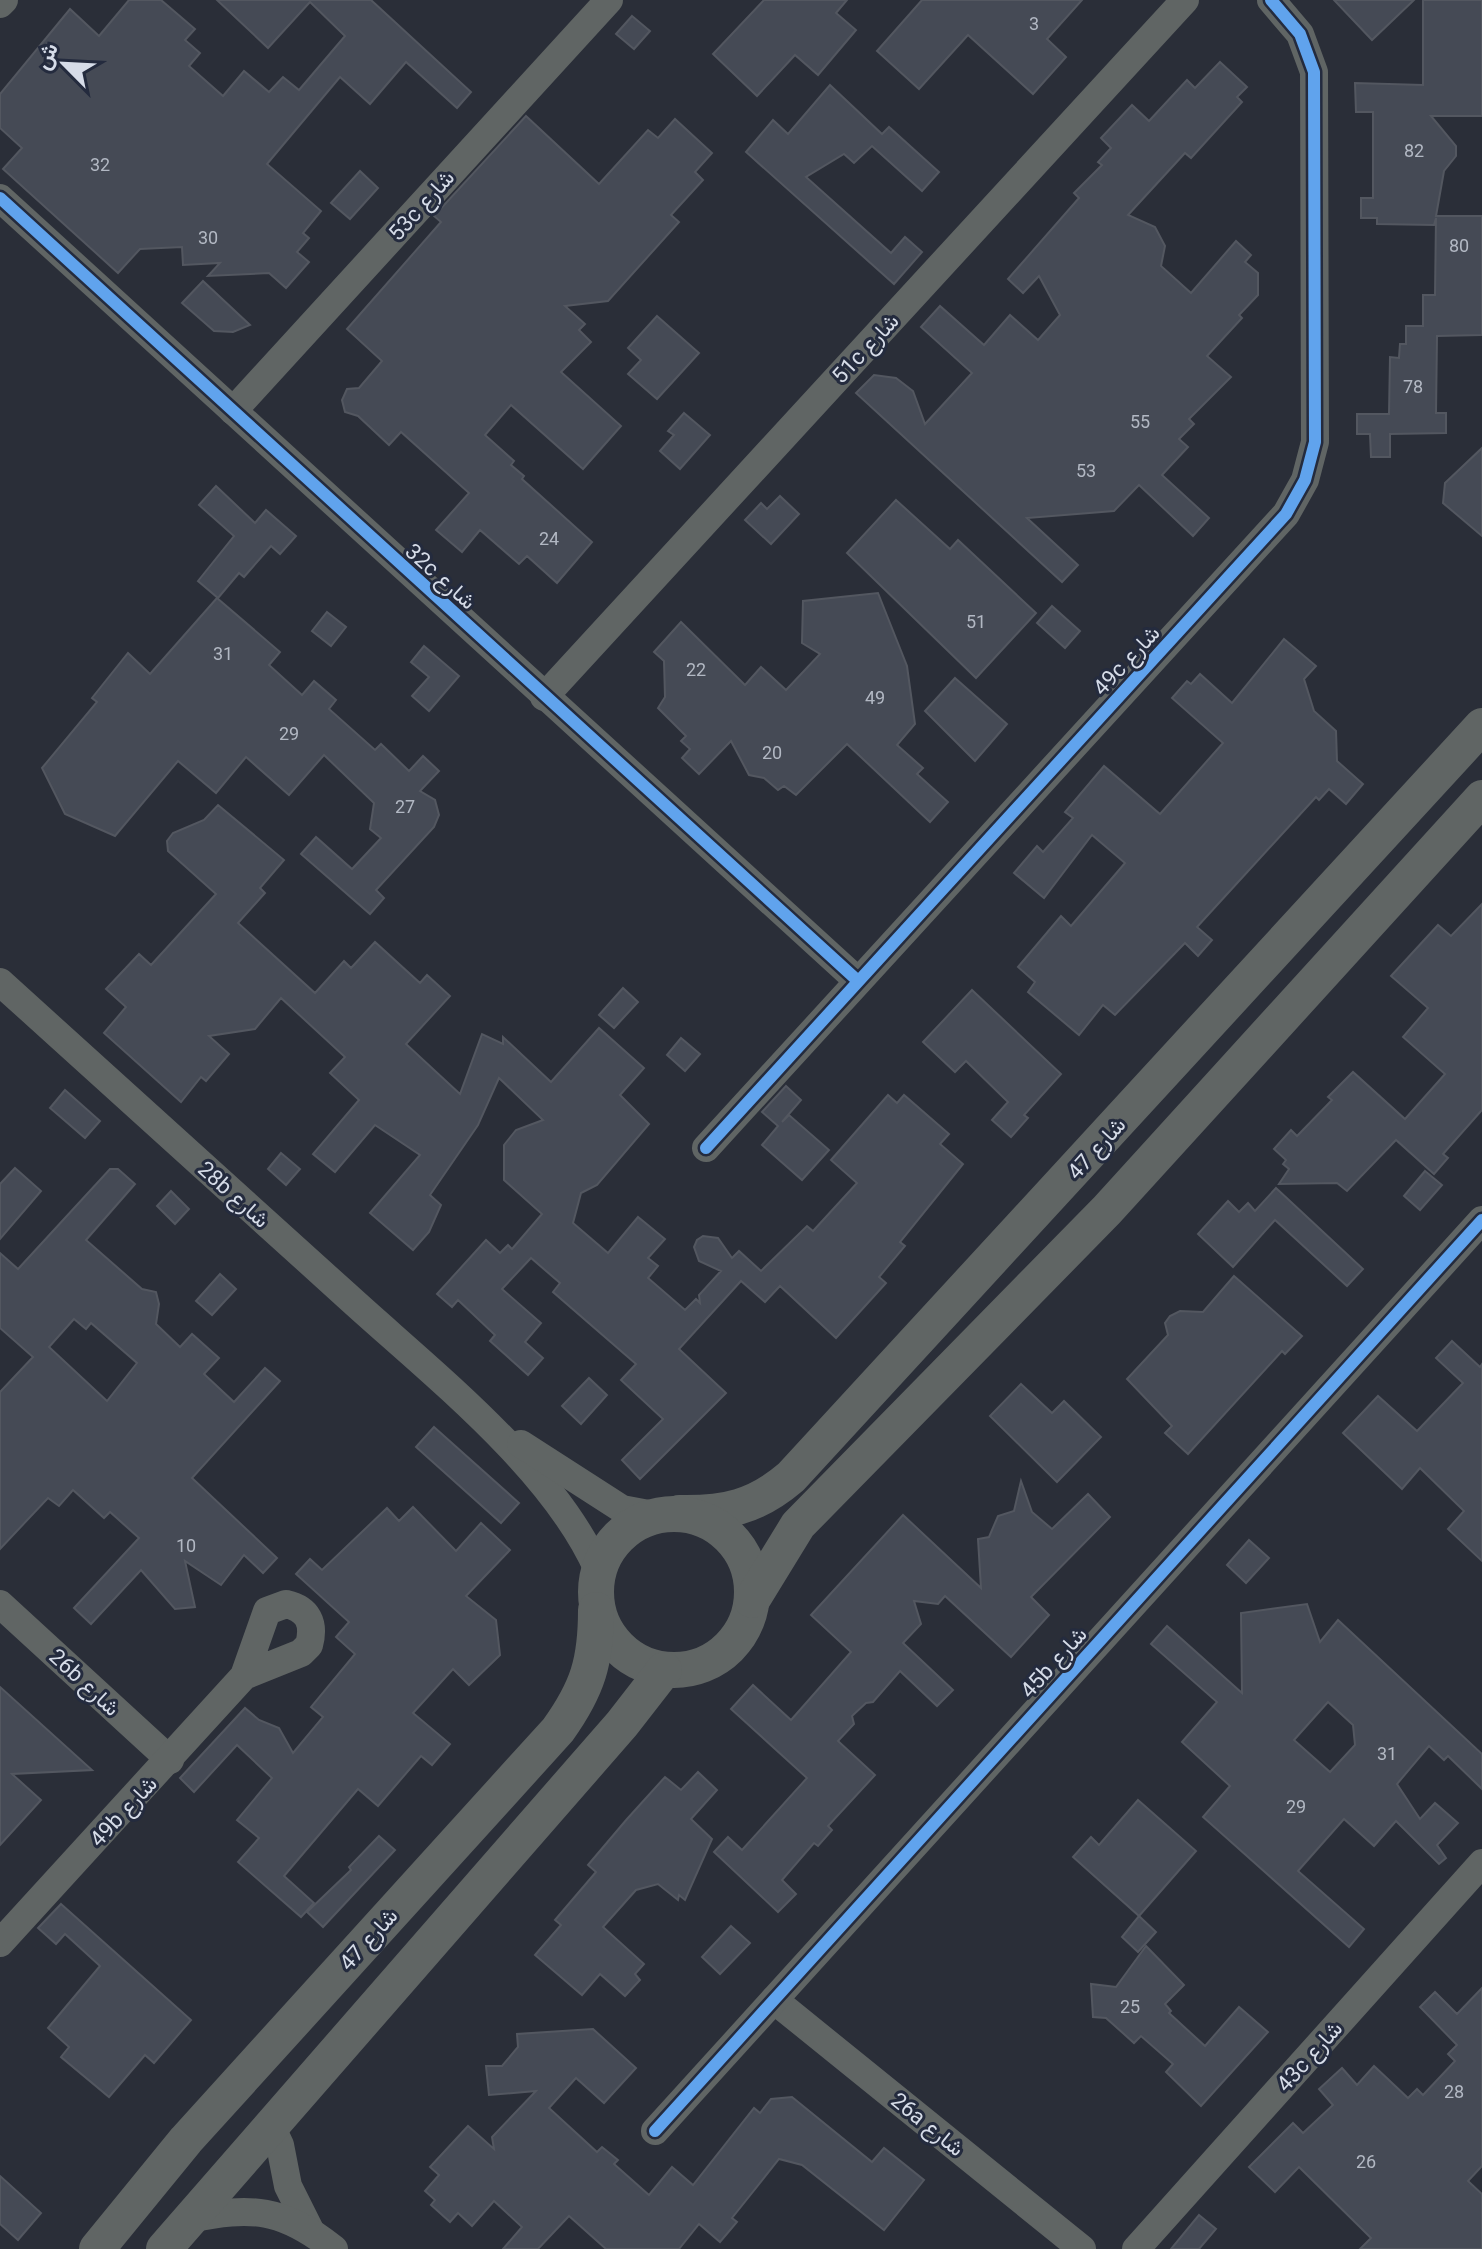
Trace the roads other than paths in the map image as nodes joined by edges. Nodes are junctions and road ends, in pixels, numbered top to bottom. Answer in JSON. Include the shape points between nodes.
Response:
{"nodes":[{"id":1,"x":4,"y":0,"type":"edge"},
{"id":2,"x":609,"y":0,"type":"edge"},
{"id":3,"x":1185,"y":0,"type":"edge"},
{"id":4,"x":1271,"y":0,"type":"edge"},
{"id":5,"x":0,"y":4,"type":"edge"},
{"id":6,"x":0,"y":198,"type":"edge"},
{"id":7,"x":233,"y":411,"type":"junction"},
{"id":8,"x":544,"y":697,"type":"junction"},
{"id":9,"x":1482,"y":726,"type":"edge"},
{"id":10,"x":1482,"y":798,"type":"edge"},
{"id":11,"x":858,"y":981,"type":"junction"},
{"id":12,"x":0,"y":982,"type":"edge"},
{"id":13,"x":706,"y":1148,"type":"dead end"},
{"id":14,"x":1482,"y":1220,"type":"edge"},
{"id":15,"x":468,"y":1406,"type":"junction"},
{"id":16,"x":667,"y":1514,"type":"junction"},
{"id":17,"x":598,"y":1570,"type":"junction"},
{"id":18,"x":752,"y":1600,"type":"junction"},
{"id":19,"x":0,"y":1604,"type":"edge"},
{"id":20,"x":596,"y":1610,"type":"junction"},
{"id":21,"x":664,"y":1670,"type":"junction"},
{"id":22,"x":244,"y":1676,"type":"dead end"},
{"id":23,"x":170,"y":1760,"type":"junction"},
{"id":24,"x":1482,"y":1863,"type":"edge"},
{"id":25,"x":0,"y":1943,"type":"edge"},
{"id":26,"x":774,"y":2000,"type":"junction"},
{"id":27,"x":270,"y":2124,"type":"junction"},
{"id":28,"x":655,"y":2131,"type":"dead end"},
{"id":29,"x":189,"y":2219,"type":"junction"},
{"id":30,"x":310,"y":2230,"type":"junction"},
{"id":31,"x":97,"y":2249,"type":"edge"},
{"id":32,"x":164,"y":2249,"type":"edge"},
{"id":33,"x":334,"y":2249,"type":"edge"},
{"id":34,"x":1082,"y":2249,"type":"edge"},
{"id":35,"x":1136,"y":2249,"type":"edge"}],
"edges":[{"from":1,"to":5,"type":"street"},
{"from":2,"to":7,"type":"street","name":"53c شارع"},
{"from":3,"to":8,"type":"street","name":"51c شارع"},
{"from":4,"to":11,"type":"street","name":"49c شارع","via":[[1300,34],[1314,72],[1315,442],[1305,480],[1286,514]]},
{"from":6,"to":7,"type":"street","name":"32c شارع"},
{"from":7,"to":8,"type":"street","name":"32c شارع"},
{"from":8,"to":11,"type":"street","name":"32c شارع"},
{"from":9,"to":16,"type":"street","name":"شارع 47","via":[[791,1477],[740,1509]]},
{"from":10,"to":18,"type":"street","via":[[1107,1210],[798,1525]]},
{"from":11,"to":13,"type":"street","name":"49c شارع"},
{"from":12,"to":15,"type":"street","name":"28b شارع"},
{"from":14,"to":26,"type":"street","name":"45b شارع"},
{"from":15,"to":16,"type":"street","name":"28b شارع","via":[[585,1489],[622,1509]]},
{"from":15,"to":17,"type":"street","name":"28b شارع","via":[[555,1500]]},
{"from":16,"to":17,"type":"street","via":[[630,1527],[611,1545]]},
{"from":16,"to":18,"type":"street","via":[[704,1519],[725,1532],[741,1552]]},
{"from":17,"to":20,"type":"street"},
{"from":18,"to":21,"type":"street","via":[[746,1622],[718,1656],[698,1666]]},
{"from":19,"to":23,"type":"street","name":"26b شارع"},
{"from":20,"to":21,"type":"street","via":[[608,1635],[626,1654]]},
{"from":20,"to":31,"type":"street","name":"شارع 47","via":[[596,1650],[588,1679],[558,1730],[186,2140]]},
{"from":21,"to":27,"type":"street"},
{"from":22,"to":23,"type":"street","name":"49b شارع"},
{"from":23,"to":25,"type":"street","name":"49b شارع"},
{"from":24,"to":35,"type":"street","name":"43c شارع"},
{"from":26,"to":28,"type":"street","name":"45b شارع"},
{"from":26,"to":34,"type":"street","name":"26a شارع"},
{"from":27,"to":29,"type":"street"},
{"from":27,"to":30,"type":"street","via":[[288,2186]]},
{"from":29,"to":30,"type":"street","via":[[256,2211]]},
{"from":29,"to":32,"type":"street"},
{"from":30,"to":33,"type":"street"}]}
